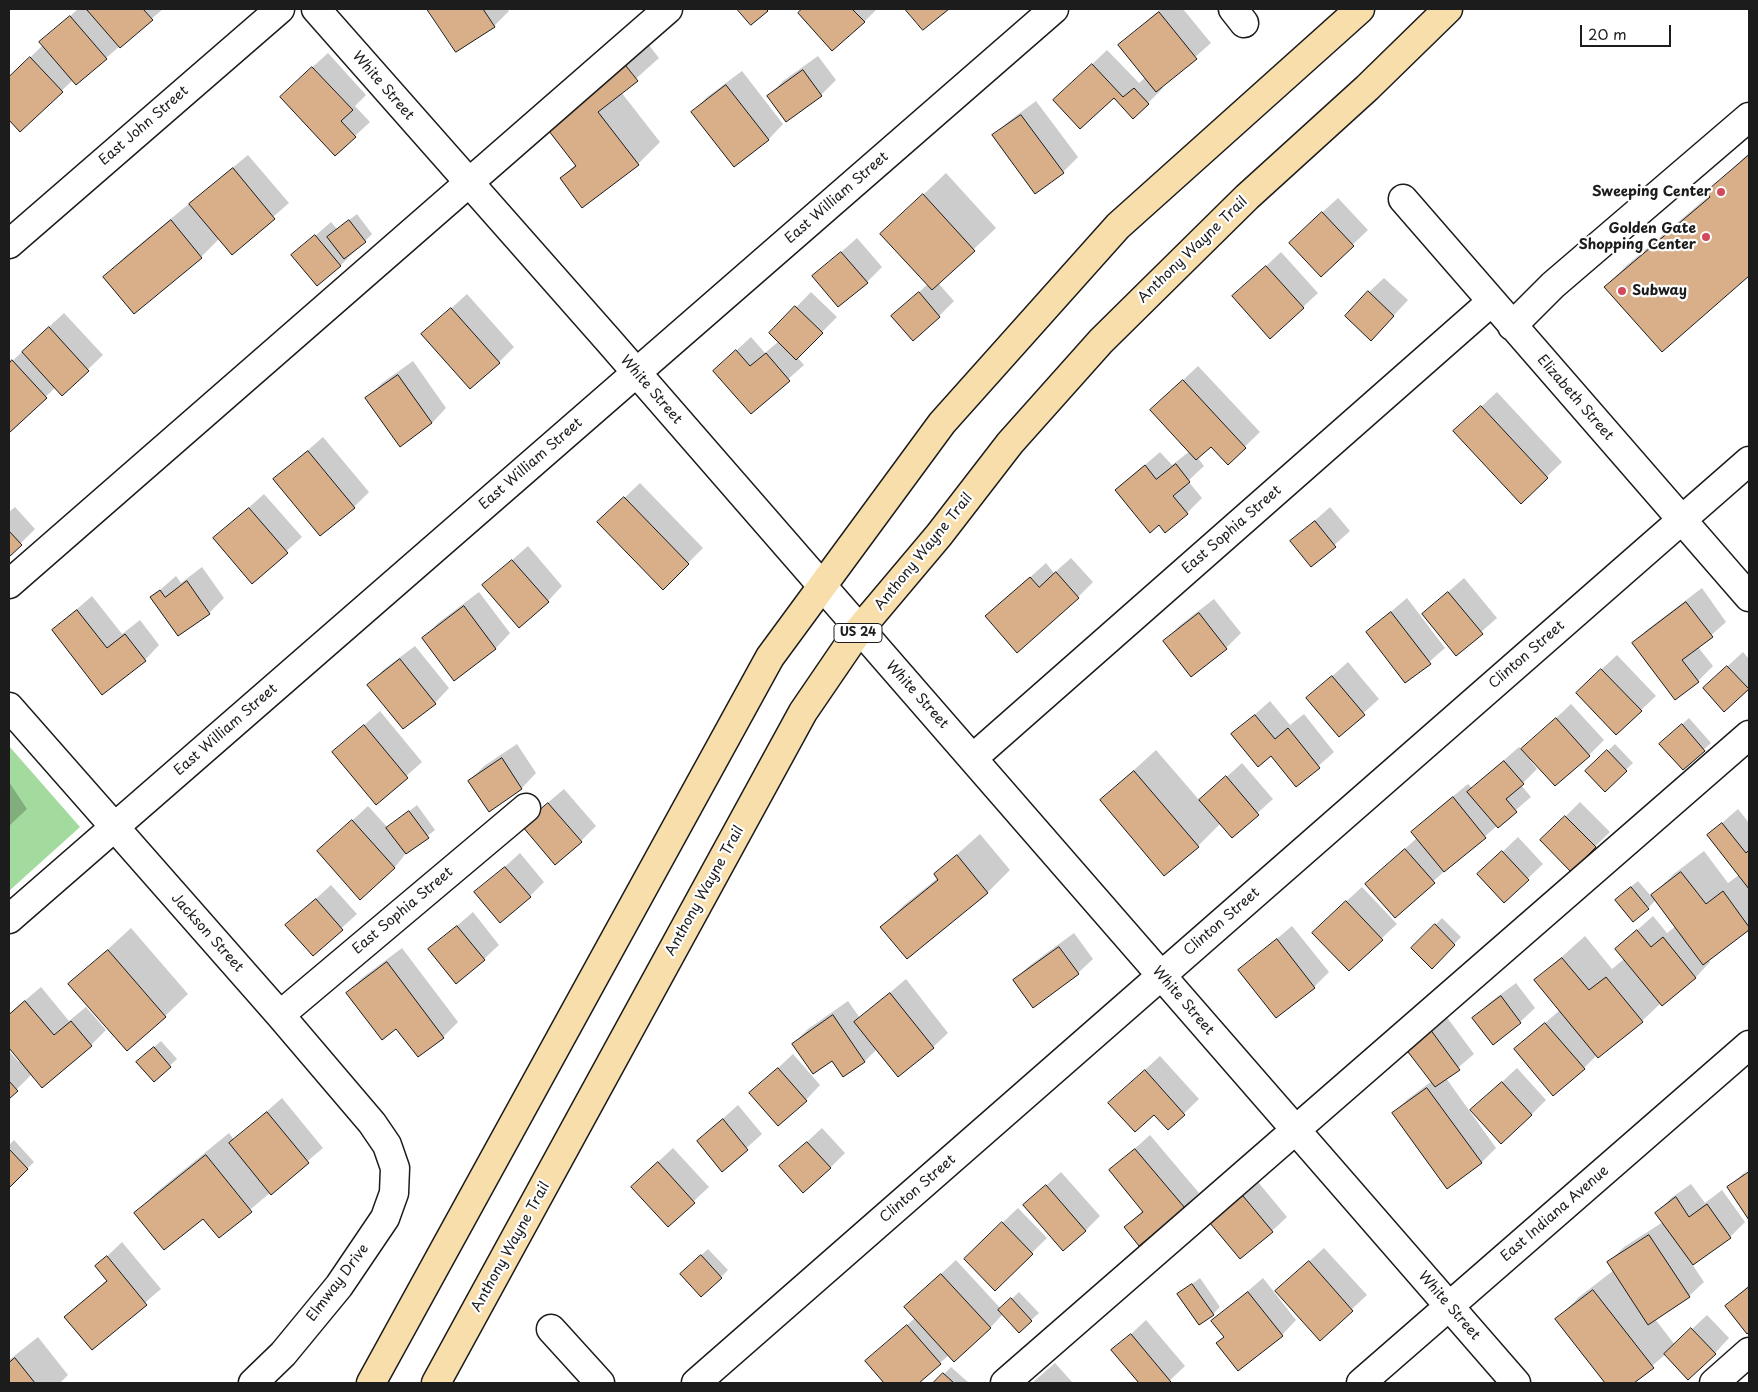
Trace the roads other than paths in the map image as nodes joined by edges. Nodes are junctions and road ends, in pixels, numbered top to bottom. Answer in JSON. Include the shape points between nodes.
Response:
{"nodes":[{"id":1,"x":280,"y":9,"type":"edge"},
{"id":2,"x":316,"y":9,"type":"edge"},
{"id":3,"x":668,"y":9,"type":"edge"},
{"id":4,"x":1054,"y":9,"type":"edge"},
{"id":5,"x":1360,"y":9,"type":"edge"},
{"id":6,"x":1448,"y":9,"type":"edge"},
{"id":7,"x":1749,"y":117,"type":"edge"},
{"id":8,"x":468,"y":183,"type":"junction"},
{"id":9,"x":1403,"y":199,"type":"dead end"},
{"id":10,"x":9,"y":244,"type":"edge"},
{"id":11,"x":1491,"y":302,"type":"junction"},
{"id":12,"x":1512,"y":326,"type":"junction"},
{"id":13,"x":636,"y":373,"type":"junction"},
{"id":14,"x":1749,"y":461,"type":"edge"},
{"id":15,"x":1682,"y":519,"type":"junction"},
{"id":16,"x":9,"y":584,"type":"edge"},
{"id":17,"x":822,"y":587,"type":"junction"},
{"id":18,"x":1749,"y":597,"type":"edge"},
{"id":19,"x":860,"y":630,"type":"junction"},
{"id":20,"x":9,"y":707,"type":"edge"},
{"id":21,"x":1749,"y":735,"type":"edge"},
{"id":22,"x":973,"y":758,"type":"junction"},
{"id":23,"x":526,"y":808,"type":"dead end"},
{"id":24,"x":113,"y":827,"type":"junction"},
{"id":25,"x":9,"y":919,"type":"edge"},
{"id":26,"x":1161,"y":976,"type":"junction"},
{"id":27,"x":280,"y":1015,"type":"junction"},
{"id":28,"x":1749,"y":1045,"type":"edge"},
{"id":29,"x":1295,"y":1130,"type":"junction"},
{"id":30,"x":395,"y":1168,"type":"joint"},
{"id":31,"x":1450,"y":1306,"type":"junction"},
{"id":32,"x":551,"y":1329,"type":"dead end"},
{"id":33,"x":1749,"y":1352,"type":"edge"},
{"id":34,"x":253,"y":1383,"type":"edge"},
{"id":35,"x":371,"y":1383,"type":"edge"},
{"id":36,"x":436,"y":1383,"type":"edge"},
{"id":37,"x":600,"y":1383,"type":"edge"},
{"id":38,"x":696,"y":1383,"type":"edge"},
{"id":39,"x":1005,"y":1383,"type":"edge"},
{"id":40,"x":1362,"y":1383,"type":"edge"},
{"id":41,"x":1516,"y":1383,"type":"edge"},
{"id":42,"x":1714,"y":1383,"type":"edge"}],
"edges":[{"from":1,"to":10,"type":"street","name":"East John Street"},
{"from":2,"to":8,"type":"street","name":"White Street"},
{"from":3,"to":8,"type":"street"},
{"from":4,"to":13,"type":"street","name":"East William Street"},
{"from":5,"to":17,"type":"highway","via":[[1118,226],[942,423]]},
{"from":6,"to":19,"type":"highway","name":"Anthony Wayne Trail","number":"US 24","via":[[1247,197],[1101,341],[1010,443]]},
{"from":7,"to":12,"type":"street","via":[[1553,285]]},
{"from":8,"to":13,"type":"street","name":"White Street"},
{"from":8,"to":16,"type":"street"},
{"from":9,"to":11,"type":"street","name":"Elizabeth Street"},
{"from":11,"to":12,"type":"street","name":"Elizabeth Street"},
{"from":11,"to":22,"type":"street","name":"East Sophia Street"},
{"from":12,"to":15,"type":"street","name":"Elizabeth Street"},
{"from":13,"to":17,"type":"street","name":"White Street"},
{"from":13,"to":24,"type":"street","name":"East William Street"},
{"from":14,"to":15,"type":"street","name":"Clinton Street"},
{"from":15,"to":18,"type":"street","name":"Elizabeth Street"},
{"from":15,"to":26,"type":"street","name":"Clinton Street"},
{"from":17,"to":19,"type":"street","name":"White Street"},
{"from":17,"to":35,"type":"highway","via":[[770,658]]},
{"from":19,"to":22,"type":"street","name":"White Street"},
{"from":19,"to":36,"type":"highway","name":"Anthony Wayne Trail","number":"US 24","via":[[803,712]]},
{"from":20,"to":24,"type":"street","name":"Jackson Street"},
{"from":21,"to":29,"type":"street"},
{"from":22,"to":26,"type":"street","name":"White Street"},
{"from":23,"to":27,"type":"street","name":"East Sophia Street"},
{"from":24,"to":25,"type":"street","name":"East William Street"},
{"from":24,"to":27,"type":"street","name":"Jackson Street"},
{"from":26,"to":29,"type":"street","name":"White Street"},
{"from":26,"to":38,"type":"street","name":"Clinton Street"},
{"from":27,"to":30,"type":"street","name":"Jackson Street","via":[[372,1123],[387,1145]]},
{"from":28,"to":31,"type":"street","name":"East Indiana Avenue"},
{"from":29,"to":31,"type":"street","name":"White Street"},
{"from":29,"to":39,"type":"street"},
{"from":30,"to":34,"type":"street","name":"Elmway Drive","via":[[394,1193],[385,1218],[339,1286],[283,1354]]},
{"from":31,"to":40,"type":"street","name":"East Indiana Avenue"},
{"from":31,"to":41,"type":"street","name":"White Street"},
{"from":32,"to":37,"type":"street"},
{"from":33,"to":42,"type":"street"}]}
